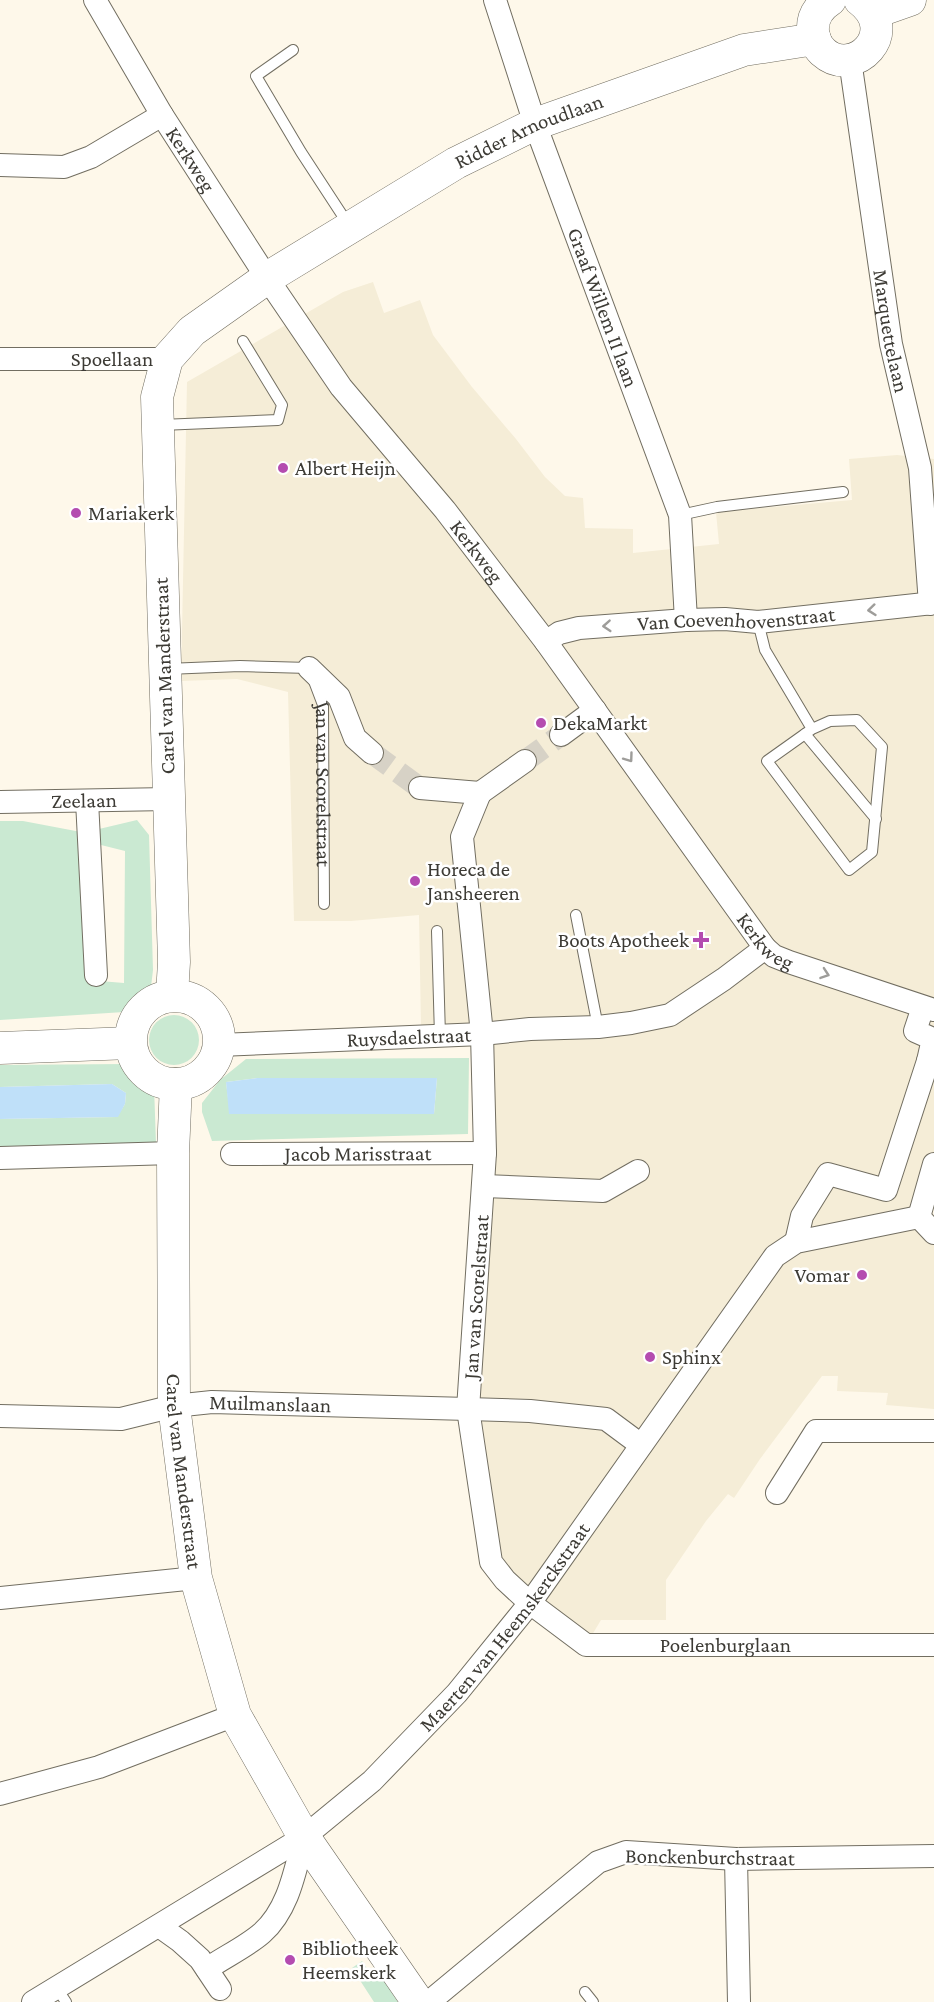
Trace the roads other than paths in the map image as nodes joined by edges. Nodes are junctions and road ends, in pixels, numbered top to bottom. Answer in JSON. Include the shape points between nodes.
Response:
{"nodes":[{"id":1,"x":95,"y":0,"type":"edge"},
{"id":2,"x":495,"y":0,"type":"edge"},
{"id":3,"x":830,"y":0,"type":"edge"},
{"id":4,"x":910,"y":0,"type":"edge"},
{"id":5,"x":867,"y":7,"type":"edge"},
{"id":6,"x":814,"y":39,"type":"junction"},
{"id":7,"x":293,"y":50,"type":"dead end"},
{"id":8,"x":850,"y":60,"type":"junction"},
{"id":9,"x":162,"y":115,"type":"junction"},
{"id":10,"x":535,"y":124,"type":"junction"},
{"id":11,"x":0,"y":165,"type":"edge"},
{"id":12,"x":350,"y":227,"type":"junction"},
{"id":13,"x":267,"y":278,"type":"junction"},
{"id":14,"x":243,"y":341,"type":"dead end"},
{"id":15,"x":0,"y":359,"type":"edge"},
{"id":16,"x":167,"y":359,"type":"junction"},
{"id":17,"x":158,"y":425,"type":"junction"},
{"id":18,"x":843,"y":492,"type":"dead end"},
{"id":19,"x":680,"y":515,"type":"junction"},
{"id":20,"x":932,"y":603,"type":"edge"},
{"id":21,"x":686,"y":620,"type":"junction"},
{"id":22,"x":758,"y":622,"type":"junction"},
{"id":23,"x":546,"y":642,"type":"junction"},
{"id":24,"x":309,"y":668,"type":"junction"},
{"id":25,"x":164,"y":669,"type":"junction"},
{"id":26,"x":595,"y":710,"type":"junction"},
{"id":27,"x":809,"y":731,"type":"junction"},
{"id":28,"x":561,"y":735,"type":"tunnel mouth"},
{"id":29,"x":372,"y":753,"type":"tunnel mouth"},
{"id":30,"x":525,"y":761,"type":"tunnel mouth"},
{"id":31,"x":420,"y":788,"type":"tunnel mouth"},
{"id":32,"x":480,"y":793,"type":"junction"},
{"id":33,"x":168,"y":799,"type":"junction"},
{"id":34,"x":87,"y":801,"type":"junction"},
{"id":35,"x":0,"y":802,"type":"edge"},
{"id":36,"x":876,"y":819,"type":"junction"},
{"id":37,"x":324,"y":904,"type":"dead end"},
{"id":38,"x":576,"y":915,"type":"dead end"},
{"id":39,"x":436,"y":930,"type":"dead end"},
{"id":40,"x":765,"y":948,"type":"junction"},
{"id":41,"x":96,"y":975,"type":"dead end"},
{"id":42,"x":172,"y":995,"type":"junction"},
{"id":43,"x":928,"y":1009,"type":"edge"},
{"id":44,"x":598,"y":1027,"type":"junction"},
{"id":45,"x":482,"y":1034,"type":"junction"},
{"id":46,"x":440,"y":1036,"type":"junction"},
{"id":47,"x":130,"y":1043,"type":"junction"},
{"id":48,"x":219,"y":1045,"type":"junction"},
{"id":49,"x":0,"y":1048,"type":"edge"},
{"id":50,"x":931,"y":1062,"type":"edge"},
{"id":51,"x":176,"y":1084,"type":"junction"},
{"id":52,"x":173,"y":1153,"type":"junction"},
{"id":53,"x":485,"y":1153,"type":"junction"},
{"id":54,"x":232,"y":1154,"type":"dead end"},
{"id":55,"x":0,"y":1158,"type":"edge"},
{"id":56,"x":934,"y":1164,"type":"edge"},
{"id":57,"x":638,"y":1171,"type":"dead end"},
{"id":58,"x":484,"y":1186,"type":"junction"},
{"id":59,"x":886,"y":1190,"type":"junction"},
{"id":60,"x":926,"y":1216,"type":"edge"},
{"id":61,"x":796,"y":1242,"type":"junction"},
{"id":62,"x":174,"y":1406,"type":"junction"},
{"id":63,"x":468,"y":1409,"type":"junction"},
{"id":64,"x":0,"y":1416,"type":"edge"},
{"id":65,"x":934,"y":1431,"type":"edge"},
{"id":66,"x":641,"y":1445,"type":"junction"},
{"id":67,"x":777,"y":1493,"type":"dead end"},
{"id":68,"x":196,"y":1578,"type":"junction"},
{"id":69,"x":0,"y":1598,"type":"edge"},
{"id":70,"x":530,"y":1603,"type":"junction"},
{"id":71,"x":934,"y":1645,"type":"edge"},
{"id":72,"x":235,"y":1715,"type":"junction"},
{"id":73,"x":0,"y":1794,"type":"edge"},
{"id":74,"x":304,"y":1837,"type":"junction"},
{"id":75,"x":934,"y":1856,"type":"edge"},
{"id":76,"x":736,"y":1859,"type":"junction"},
{"id":77,"x":159,"y":1926,"type":"junction"},
{"id":78,"x":207,"y":1969,"type":"junction"},
{"id":79,"x":220,"y":1989,"type":"dead end"},
{"id":80,"x":585,"y":1992,"type":"dead end"},
{"id":81,"x":61,"y":1994,"type":"edge"},
{"id":82,"x":35,"y":2002,"type":"edge"},
{"id":83,"x":418,"y":2002,"type":"edge"},
{"id":84,"x":429,"y":2002,"type":"edge"},
{"id":85,"x":593,"y":2002,"type":"edge"},
{"id":86,"x":739,"y":2002,"type":"edge"}],
"edges":[{"from":1,"to":9,"type":"street","name":"Kerkweg"},
{"from":2,"to":10,"type":"street","name":"Graaf Willem II laan"},
{"from":3,"to":6,"type":"street","via":[[817,12]]},
{"from":4,"to":5,"type":"street"},
{"from":5,"to":8,"type":"street","via":[[876,23],[873,43]]},
{"from":6,"to":8,"type":"street","via":[[832,58]]},
{"from":6,"to":10,"type":"street","name":"Ridder Arnoudlaan","via":[[744,50]]},
{"from":7,"to":12,"type":"lane","via":[[256,76]]},
{"from":8,"to":20,"type":"street","name":"Marquettelaan","via":[[891,344],[920,468]]},
{"from":9,"to":11,"type":"street","via":[[91,157],[64,167]]},
{"from":9,"to":13,"type":"street","name":"Kerkweg"},
{"from":10,"to":12,"type":"street","name":"Ridder Arnoudlaan","via":[[456,163]]},
{"from":10,"to":19,"type":"street","name":"Graaf Willem II laan"},
{"from":12,"to":13,"type":"street","name":"Ridder Arnoudlaan"},
{"from":13,"to":16,"type":"street","name":"Spoellaan","via":[[192,331]]},
{"from":13,"to":23,"type":"street","name":"Kerkweg","via":[[341,387],[445,510]]},
{"from":14,"to":17,"type":"lane","via":[[282,405],[278,420]]},
{"from":15,"to":16,"type":"street","name":"Spoellaan"},
{"from":16,"to":17,"type":"street","name":"Carel van Manderstraat","via":[[157,398]]},
{"from":17,"to":25,"type":"street","name":"Carel van Manderstraat"},
{"from":18,"to":19,"type":"lane"},
{"from":19,"to":21,"type":"street","name":"Graaf Willem II laan"},
{"from":20,"to":22,"type":"street","name":"Van Coevenhovenstraat","one_way":true},
{"from":21,"to":22,"type":"street","name":"Van Coevenhovenstraat"},
{"from":21,"to":23,"type":"street","name":"Van Coevenhovenstraat","one_way":true,"via":[[579,628],[559,633]]},
{"from":22,"to":27,"type":"lane","via":[[765,650]]},
{"from":23,"to":26,"type":"street","name":"Kerkweg"},
{"from":24,"to":25,"type":"lane"},
{"from":24,"to":29,"type":"street","name":"Jan van Scorelstraat","via":[[339,698],[355,738]]},
{"from":24,"to":37,"type":"lane","name":"Jan van Scorelstraat","via":[[322,705]]},
{"from":25,"to":33,"type":"street","name":"Carel van Manderstraat"},
{"from":26,"to":28,"type":"street"},
{"from":26,"to":40,"type":"street","name":"Kerkweg","one_way":true},
{"from":27,"to":36,"type":"lane"},
{"from":27,"to":36,"type":"lane","via":[[830,721],[857,720],[882,747]]},
{"from":27,"to":36,"type":"lane","via":[[767,761],[849,870],[872,852]]},
{"from":30,"to":32,"type":"street"},
{"from":31,"to":32,"type":"street"},
{"from":32,"to":45,"type":"street","name":"Jan van Scorelstraat","via":[[462,837]]},
{"from":33,"to":34,"type":"street","name":"Zeelaan"},
{"from":33,"to":42,"type":"street","name":"Carel van Manderstraat"},
{"from":34,"to":35,"type":"street","name":"Zeelaan"},
{"from":34,"to":41,"type":"street"},
{"from":38,"to":44,"type":"lane"},
{"from":39,"to":46,"type":"lane"},
{"from":40,"to":43,"type":"street","name":"Kerkweg","one_way":true,"via":[[789,962]]},
{"from":40,"to":44,"type":"street","name":"Ruysdaelstraat","via":[[670,1015]]},
{"from":42,"to":47,"type":"street","via":[[155,999],[141,1010],[132,1026]]},
{"from":42,"to":48,"type":"street","via":[[191,998],[207,1009],[217,1026]]},
{"from":43,"to":50,"type":"street","via":[[915,1031],[933,1039]]},
{"from":44,"to":45,"type":"street","name":"Ruysdaelstraat"},
{"from":45,"to":46,"type":"street","name":"Ruysdaelstraat"},
{"from":45,"to":53,"type":"street","name":"Jan van Scorelstraat"},
{"from":46,"to":48,"type":"street","name":"Ruysdaelstraat"},
{"from":47,"to":49,"type":"street"},
{"from":47,"to":51,"type":"street","via":[[140,1068],[150,1077]]},
{"from":48,"to":51,"type":"street","via":[[209,1068],[194,1079]]},
{"from":50,"to":59,"type":"street"},
{"from":51,"to":52,"type":"street","name":"Carel van Manderstraat"},
{"from":52,"to":55,"type":"street"},
{"from":52,"to":62,"type":"street","name":"Carel van Manderstraat"},
{"from":53,"to":54,"type":"street","name":"Jacob Marisstraat"},
{"from":53,"to":58,"type":"street","name":"Jan van Scorelstraat"},
{"from":56,"to":60,"type":"street"},
{"from":57,"to":58,"type":"street","name":"Jan van Scorelstraat","via":[[603,1191]]},
{"from":58,"to":63,"type":"street","name":"Jan van Scorelstraat"},
{"from":59,"to":60,"type":"street"},
{"from":59,"to":61,"type":"street","via":[[828,1174],[802,1216]]},
{"from":60,"to":61,"type":"street","name":"Maerten van Heemskerckstraat"},
{"from":61,"to":66,"type":"street","name":"Maerten van Heemskerckstraat","via":[[776,1256]]},
{"from":62,"to":63,"type":"street","name":"Muilmanslaan","via":[[212,1402]]},
{"from":62,"to":64,"type":"street","name":"Muilmanslaan","via":[[121,1419]]},
{"from":62,"to":68,"type":"street","name":"Carel van Manderstraat"},
{"from":63,"to":66,"type":"street","name":"Jan van Scorelstraat","via":[[606,1419]]},
{"from":63,"to":70,"type":"street","name":"Jan van Scorelstraat","via":[[491,1562]]},
{"from":65,"to":67,"type":"street","via":[[816,1431]]},
{"from":66,"to":70,"type":"street","name":"Maerten van Heemskerckstraat"},
{"from":68,"to":69,"type":"street"},
{"from":68,"to":72,"type":"street","name":"Carel van Manderstraat"},
{"from":70,"to":71,"type":"street","name":"Poelenburglaan","via":[[586,1645]]},
{"from":70,"to":74,"type":"street","name":"Maerten van Heemskerckstraat","via":[[449,1701],[372,1781]]},
{"from":72,"to":73,"type":"street","via":[[99,1767]]},
{"from":72,"to":74,"type":"street","name":"Carel van Manderstraat"},
{"from":74,"to":77,"type":"street","name":"Maerten van Heemskerckstraat"},
{"from":74,"to":78,"type":"street","via":[[290,1892],[276,1915],[262,1933]]},
{"from":74,"to":83,"type":"street","name":"Carel van Manderstraat"},
{"from":75,"to":76,"type":"street","name":"Bonckenburchstraat"},
{"from":76,"to":84,"type":"street","name":"Bonckenburchstraat","via":[[626,1852],[598,1862]]},
{"from":76,"to":86,"type":"street"},
{"from":77,"to":78,"type":"street"},
{"from":77,"to":81,"type":"street","name":"Maerten van Heemskerckstraat"},
{"from":78,"to":79,"type":"street"},
{"from":80,"to":85,"type":"lane"},
{"from":81,"to":82,"type":"street","name":"Maerten van Heemskerckstraat"}]}
